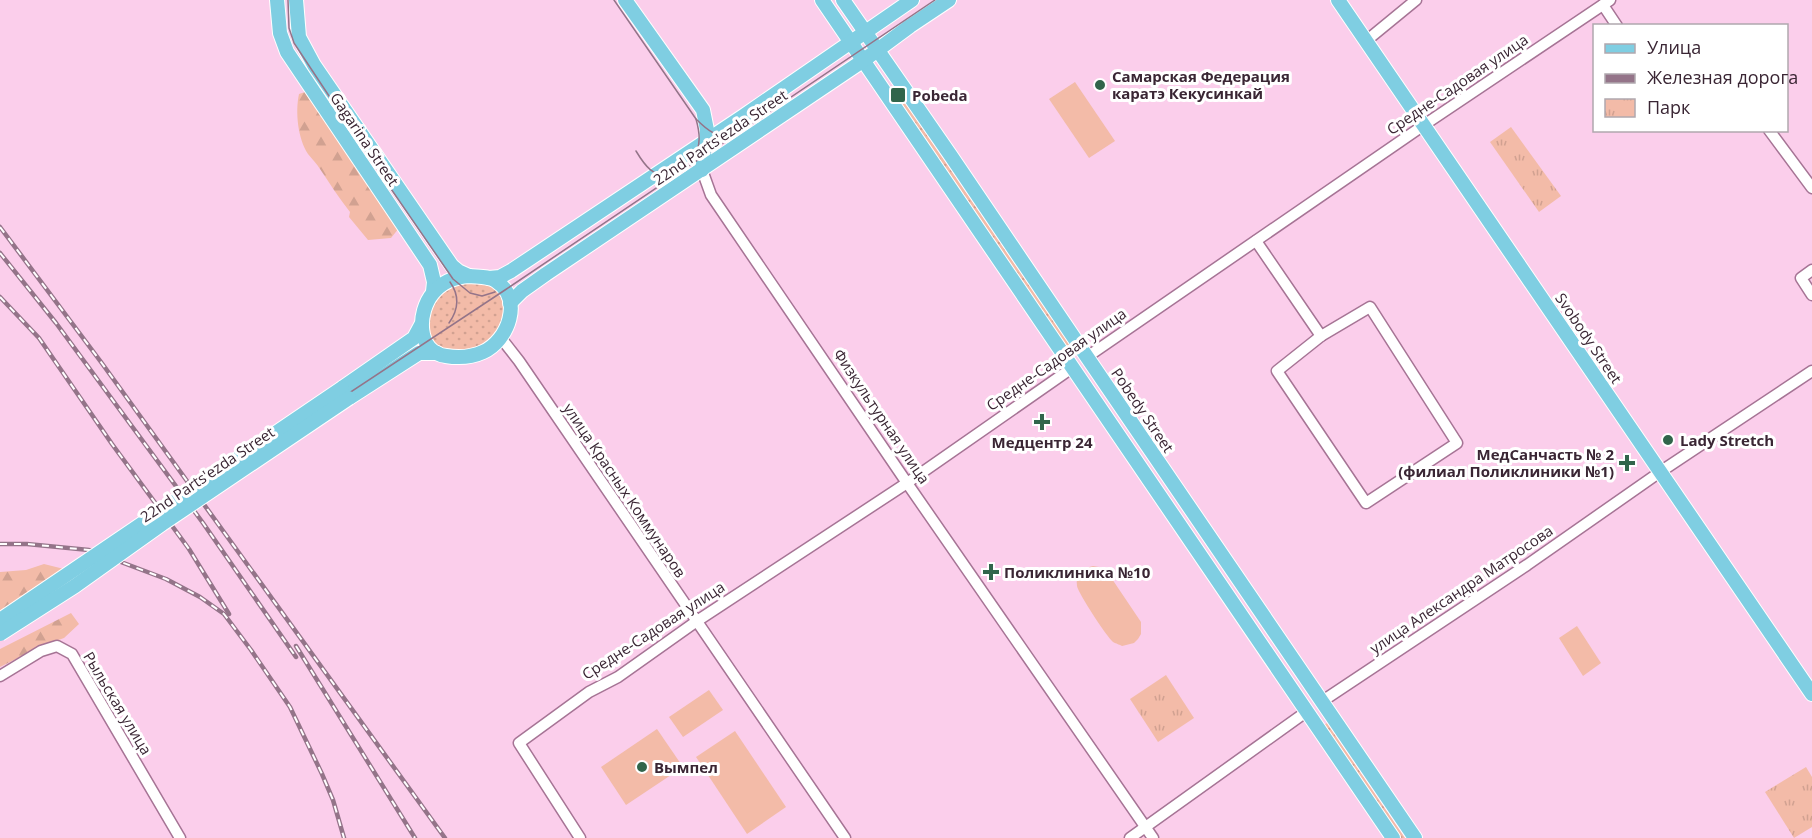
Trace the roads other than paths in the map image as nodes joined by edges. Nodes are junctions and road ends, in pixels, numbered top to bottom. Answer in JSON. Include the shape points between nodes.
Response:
{"nodes":[{"id":1,"x":277,"y":0,"type":"edge"},
{"id":2,"x":296,"y":0,"type":"edge"},
{"id":3,"x":624,"y":0,"type":"edge"},
{"id":4,"x":839,"y":0,"type":"edge"},
{"id":5,"x":843,"y":0,"type":"edge"},
{"id":6,"x":912,"y":0,"type":"edge"},
{"id":7,"x":949,"y":0,"type":"edge"},
{"id":8,"x":1338,"y":0,"type":"edge"},
{"id":9,"x":1416,"y":0,"type":"edge"},
{"id":10,"x":823,"y":1,"type":"edge"},
{"id":11,"x":1607,"y":3,"type":"edge"},
{"id":12,"x":1616,"y":24,"type":"edge"},
{"id":13,"x":865,"y":33,"type":"junction"},
{"id":14,"x":1366,"y":41,"type":"junction"},
{"id":15,"x":852,"y":42,"type":"junction"},
{"id":16,"x":877,"y":50,"type":"junction"},
{"id":17,"x":864,"y":60,"type":"junction"},
{"id":18,"x":903,"y":87,"type":"junction"},
{"id":19,"x":889,"y":98,"type":"junction"},
{"id":20,"x":1424,"y":125,"type":"junction"},
{"id":21,"x":1770,"y":132,"type":"edge"},
{"id":22,"x":706,"y":140,"type":"junction"},
{"id":23,"x":702,"y":170,"type":"junction"},
{"id":24,"x":1812,"y":188,"type":"edge"},
{"id":25,"x":1256,"y":241,"type":"junction"},
{"id":26,"x":1812,"y":270,"type":"edge"},
{"id":27,"x":469,"y":276,"type":"junction"},
{"id":28,"x":489,"y":278,"type":"junction"},
{"id":29,"x":433,"y":292,"type":"junction"},
{"id":30,"x":1812,"y":295,"type":"edge"},
{"id":31,"x":510,"y":303,"type":"junction"},
{"id":32,"x":421,"y":325,"type":"junction"},
{"id":33,"x":1321,"y":336,"type":"junction"},
{"id":34,"x":501,"y":338,"type":"junction"},
{"id":35,"x":437,"y":353,"type":"junction"},
{"id":36,"x":1087,"y":357,"type":"junction"},
{"id":37,"x":1072,"y":368,"type":"junction"},
{"id":38,"x":1812,"y":371,"type":"edge"},
{"id":39,"x":346,"y":393,"type":"junction"},
{"id":40,"x":1660,"y":472,"type":"junction"},
{"id":41,"x":907,"y":483,"type":"junction"},
{"id":42,"x":0,"y":620,"type":"edge"},
{"id":43,"x":697,"y":621,"type":"junction"},
{"id":44,"x":0,"y":634,"type":"edge"},
{"id":45,"x":0,"y":676,"type":"edge"},
{"id":46,"x":1812,"y":694,"type":"edge"},
{"id":47,"x":1321,"y":702,"type":"junction"},
{"id":48,"x":1306,"y":712,"type":"junction"},
{"id":49,"x":1146,"y":827,"type":"junction"},
{"id":50,"x":180,"y":838,"type":"edge"},
{"id":51,"x":580,"y":838,"type":"edge"},
{"id":52,"x":845,"y":838,"type":"edge"},
{"id":53,"x":1130,"y":838,"type":"edge"},
{"id":54,"x":1153,"y":838,"type":"edge"},
{"id":55,"x":1393,"y":838,"type":"edge"},
{"id":56,"x":1415,"y":838,"type":"edge"}],
"edges":[{"from":1,"to":29,"type":"main road","name":"Gagarina Street","via":[[280,33],[287,52],[430,265]]},
{"from":2,"to":27,"type":"main road","name":"Gagarina Street","via":[[299,37],[314,65],[452,266]]},
{"from":3,"to":22,"type":"main road","name":"Физкультурная улица","via":[[703,110]]},
{"from":4,"to":10,"type":"main road","via":[[832,6]]},
{"from":5,"to":13,"type":"main road","name":"Pobedy Street"},
{"from":6,"to":13,"type":"main road","name":"22nd Parts'ezda Street"},
{"from":7,"to":16,"type":"main road","name":"22nd Parts'ezda Street"},
{"from":8,"to":14,"type":"main road","name":"Svobody Street"},
{"from":9,"to":14,"type":"street"},
{"from":10,"to":15,"type":"main road"},
{"from":11,"to":12,"type":"street"},
{"from":11,"to":20,"type":"street","name":"Средне-Садовая улица"},
{"from":13,"to":15,"type":"main road","name":"22nd Parts'ezda Street"},
{"from":13,"to":16,"type":"main road","name":"Pobedy Street"},
{"from":14,"to":20,"type":"main road","name":"Svobody Street"},
{"from":15,"to":17,"type":"main road"},
{"from":15,"to":22,"type":"main road","name":"22nd Parts'ezda Street"},
{"from":16,"to":17,"type":"main road","name":"22nd Parts'ezda Street"},
{"from":16,"to":18,"type":"main road","name":"Pobedy Street"},
{"from":17,"to":19,"type":"main road"},
{"from":17,"to":23,"type":"main road","name":"22nd Parts'ezda Street"},
{"from":18,"to":19,"type":"main road","via":[[891,84]]},
{"from":18,"to":36,"type":"main road","name":"Pobedy Street"},
{"from":19,"to":37,"type":"main road"},
{"from":20,"to":25,"type":"street","name":"Средне-Садовая улица"},
{"from":20,"to":40,"type":"main road","name":"Svobody Street"},
{"from":21,"to":24,"type":"street"},
{"from":22,"to":23,"type":"main road","name":"Физкультурная улица"},
{"from":22,"to":28,"type":"main road","name":"22nd Parts'ezda Street","via":[[511,271]]},
{"from":23,"to":31,"type":"main road","name":"22nd Parts'ezda Street","via":[[546,274]]},
{"from":23,"to":41,"type":"street","name":"Физкультурная улица","via":[[711,195]]},
{"from":25,"to":33,"type":"street"},
{"from":25,"to":36,"type":"street","name":"Средне-Садовая улица"},
{"from":26,"to":30,"type":"street","via":[[1801,278]]},
{"from":27,"to":28,"type":"main road"},
{"from":27,"to":29,"type":"main road","via":[[453,279]]},
{"from":28,"to":31,"type":"main road","via":[[503,287]]},
{"from":29,"to":32,"type":"main road"},
{"from":31,"to":34,"type":"main road","via":[[510,320]]},
{"from":32,"to":35,"type":"main road","via":[[426,342]]},
{"from":32,"to":39,"type":"main road","name":"22nd Parts'ezda Street","via":[[414,338]]},
{"from":33,"to":33,"type":"street","via":[[1370,307],[1458,443],[1366,503],[1277,371]]},
{"from":34,"to":35,"type":"main road","via":[[484,352],[471,356]]},
{"from":34,"to":43,"type":"street","name":"улица Красных Коммунаров"},
{"from":35,"to":39,"type":"main road","name":"22nd Parts'ezda Street","via":[[419,354]]},
{"from":36,"to":37,"type":"main road","name":"Средне-Садовая улица"},
{"from":36,"to":47,"type":"main road","name":"Pobedy Street"},
{"from":37,"to":41,"type":"street","name":"Средне-Садовая улица"},
{"from":37,"to":48,"type":"main road"},
{"from":38,"to":40,"type":"street","name":"улица Александра Матросова"},
{"from":39,"to":42,"type":"main road","name":"22nd Parts'ezda Street","bridge":true},
{"from":39,"to":44,"type":"main road","name":"22nd Parts'ezda Street","bridge":true,"via":[[75,586]]},
{"from":40,"to":46,"type":"main road","name":"Svobody Street"},
{"from":40,"to":47,"type":"street","name":"улица Александра Матросова"},
{"from":41,"to":43,"type":"street","name":"Средне-Садовая улица"},
{"from":41,"to":49,"type":"street","name":"Физкультурная улица"},
{"from":43,"to":51,"type":"street","name":"Средне-Садовая улица","via":[[519,743]]},
{"from":43,"to":52,"type":"street","name":"улица Красных Коммунаров"},
{"from":45,"to":50,"type":"street","name":"Рыльская улица","via":[[41,651],[57,646],[72,654]]},
{"from":47,"to":48,"type":"main road","name":"улица Александра Матросова"},
{"from":47,"to":56,"type":"main road","name":"Pobedy Street"},
{"from":48,"to":49,"type":"street","name":"улица Александра Матросова"},
{"from":48,"to":55,"type":"main road"},
{"from":49,"to":53,"type":"street","name":"улица Александра Матросова"},
{"from":49,"to":54,"type":"street","name":"Физкультурная улица"}]}
